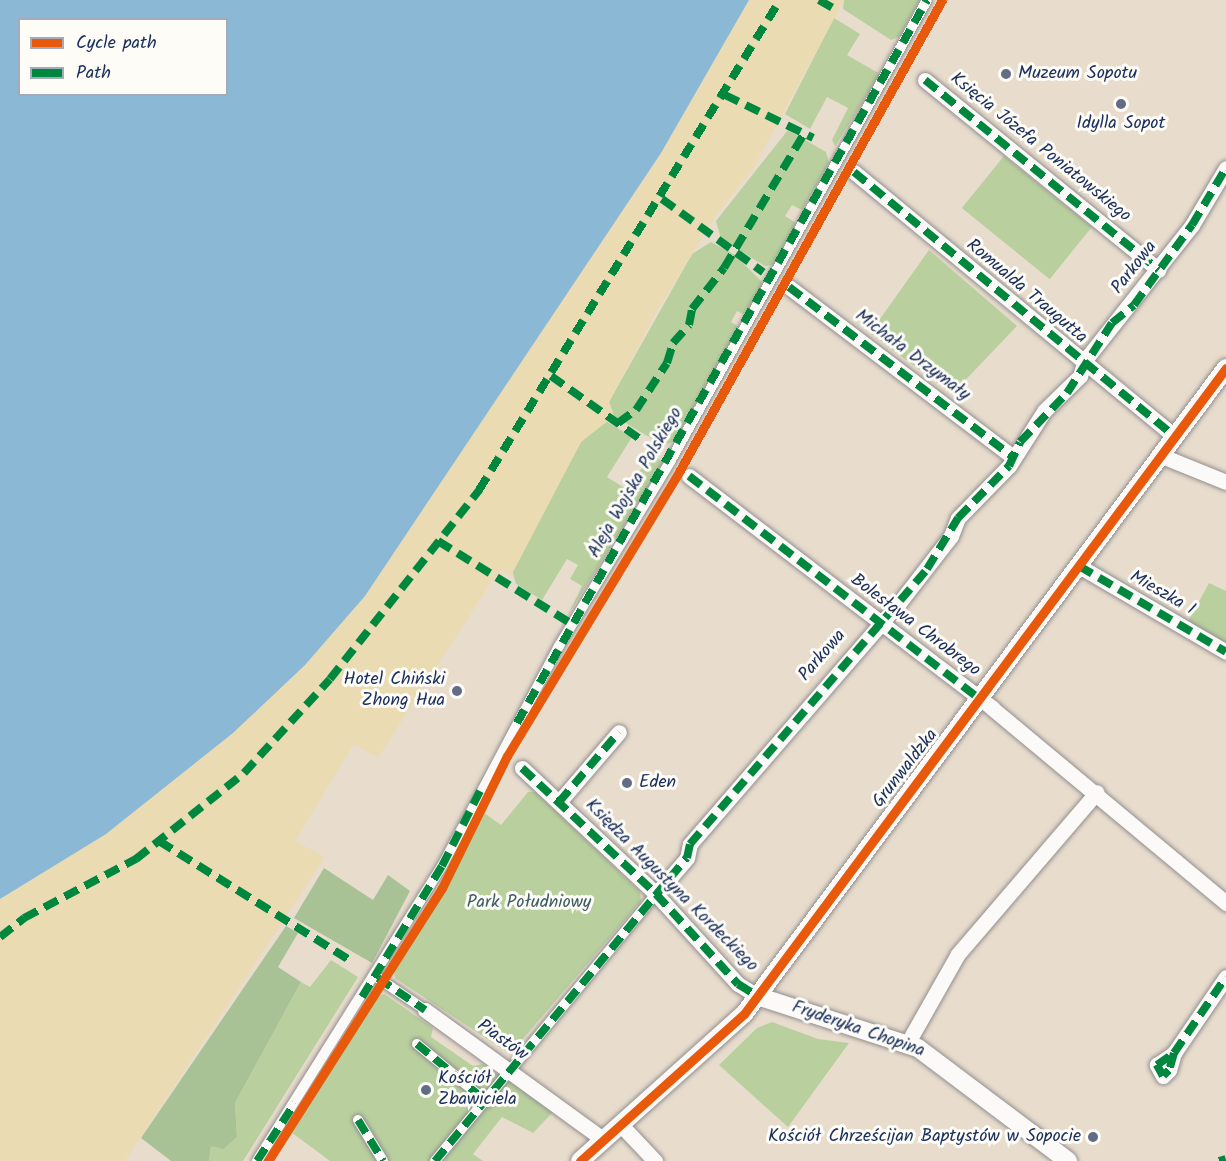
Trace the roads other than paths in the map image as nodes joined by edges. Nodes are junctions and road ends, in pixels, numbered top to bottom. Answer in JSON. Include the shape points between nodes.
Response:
{"nodes":[{"id":1,"x":927,"y":0,"type":"edge"},
{"id":2,"x":925,"y":80,"type":"dead end"},
{"id":3,"x":1226,"y":168,"type":"edge"},
{"id":4,"x":854,"y":172,"type":"dead end"},
{"id":5,"x":1159,"y":270,"type":"junction"},
{"id":6,"x":789,"y":287,"type":"dead end"},
{"id":7,"x":1083,"y":365,"type":"junction"},
{"id":8,"x":1226,"y":368,"type":"edge"},
{"id":9,"x":1175,"y":437,"type":"junction"},
{"id":10,"x":1012,"y":456,"type":"junction"},
{"id":11,"x":1162,"y":456,"type":"junction"},
{"id":12,"x":689,"y":476,"type":"dead end"},
{"id":13,"x":1226,"y":482,"type":"edge"},
{"id":14,"x":1079,"y":566,"type":"junction"},
{"id":15,"x":877,"y":623,"type":"junction"},
{"id":16,"x":1226,"y":652,"type":"edge"},
{"id":17,"x":980,"y":699,"type":"junction"},
{"id":18,"x":619,"y":732,"type":"dead end"},
{"id":19,"x":522,"y":768,"type":"dead end"},
{"id":20,"x":1097,"y":792,"type":"junction"},
{"id":21,"x":559,"y":802,"type":"junction"},
{"id":22,"x":656,"y":894,"type":"junction"},
{"id":23,"x":1226,"y":903,"type":"edge"},
{"id":24,"x":1226,"y":977,"type":"edge"},
{"id":25,"x":373,"y":979,"type":"junction"},
{"id":26,"x":757,"y":996,"type":"junction"},
{"id":27,"x":425,"y":1010,"type":"joint"},
{"id":28,"x":417,"y":1044,"type":"dead end"},
{"id":29,"x":907,"y":1044,"type":"junction"},
{"id":30,"x":1174,"y":1053,"type":"dead end"},
{"id":31,"x":509,"y":1070,"type":"junction"},
{"id":32,"x":488,"y":1102,"type":"junction"},
{"id":33,"x":358,"y":1120,"type":"dead end"},
{"id":34,"x":621,"y":1125,"type":"junction"},
{"id":35,"x":604,"y":1140,"type":"junction"},
{"id":36,"x":257,"y":1161,"type":"edge"},
{"id":37,"x":383,"y":1161,"type":"edge"},
{"id":38,"x":435,"y":1161,"type":"edge"},
{"id":39,"x":580,"y":1161,"type":"edge"},
{"id":40,"x":655,"y":1161,"type":"edge"},
{"id":41,"x":1068,"y":1161,"type":"edge"}],
"edges":[{"from":1,"to":25,"type":"street","name":"Aleja Wojska Polskiego","via":[[671,460],[560,646],[442,866]]},
{"from":2,"to":5,"type":"street","name":"Księcia Józefa Poniatowskiego"},
{"from":3,"to":5,"type":"street","name":"Parkowa"},
{"from":4,"to":7,"type":"street","name":"Romualda Traugutta"},
{"from":5,"to":7,"type":"street","name":"Parkowa"},
{"from":6,"to":10,"type":"street","name":"Michała Drzymały"},
{"from":7,"to":9,"type":"street","name":"Romualda Traugutta"},
{"from":7,"to":10,"type":"street","name":"Parkowa","via":[[1080,376],[1044,411]]},
{"from":8,"to":9,"type":"street","name":"Grunwaldzka"},
{"from":9,"to":11,"type":"street","name":"Grunwaldzka"},
{"from":10,"to":15,"type":"street","name":"Parkowa","via":[[1010,466],[958,518],[927,569]]},
{"from":11,"to":13,"type":"street"},
{"from":11,"to":14,"type":"street","name":"Grunwaldzka"},
{"from":12,"to":15,"type":"street","name":"Bolesława Chrobrego"},
{"from":14,"to":16,"type":"street","name":"Mieszka I","via":[[1139,605]]},
{"from":14,"to":17,"type":"street","name":"Grunwaldzka"},
{"from":15,"to":17,"type":"street","name":"Bolesława Chrobrego"},
{"from":15,"to":22,"type":"street","name":"Parkowa","via":[[783,742],[690,844],[687,858]]},
{"from":17,"to":20,"type":"street","name":"Bolesława Chrobrego"},
{"from":17,"to":26,"type":"street","name":"Grunwaldzka"},
{"from":18,"to":21,"type":"street","name":"Księdza Augustyna Kordeckiego"},
{"from":19,"to":21,"type":"street","name":"Księdza Augustyna Kordeckiego"},
{"from":20,"to":23,"type":"street","name":"Bolesława Chrobrego"},
{"from":20,"to":29,"type":"street","via":[[958,954]]},
{"from":21,"to":22,"type":"street","name":"Księdza Augustyna Kordeckiego"},
{"from":22,"to":26,"type":"street","name":"Księdza Augustyna Kordeckiego","via":[[738,984]]},
{"from":22,"to":31,"type":"street","name":"Parkowa"},
{"from":24,"to":30,"type":"street"},
{"from":25,"to":27,"type":"street","name":"Piastów"},
{"from":25,"to":36,"type":"street","name":"Aleja Wojska Polskiego"},
{"from":26,"to":29,"type":"street","name":"Fryderyka Chopina"},
{"from":26,"to":34,"type":"street","name":"Grunwaldzka","via":[[735,1024]]},
{"from":27,"to":31,"type":"street","name":"Piastów"},
{"from":28,"to":32,"type":"street"},
{"from":29,"to":41,"type":"street","name":"Fryderyka Chopina","via":[[936,1058]]},
{"from":31,"to":32,"type":"street","name":"Parkowa"},
{"from":31,"to":35,"type":"street","name":"Piastów"},
{"from":32,"to":38,"type":"street","name":"Parkowa"},
{"from":33,"to":37,"type":"street"},
{"from":34,"to":35,"type":"street","name":"Grunwaldzka"},
{"from":34,"to":40,"type":"street"},
{"from":35,"to":39,"type":"street","name":"Grunwaldzka"}]}
